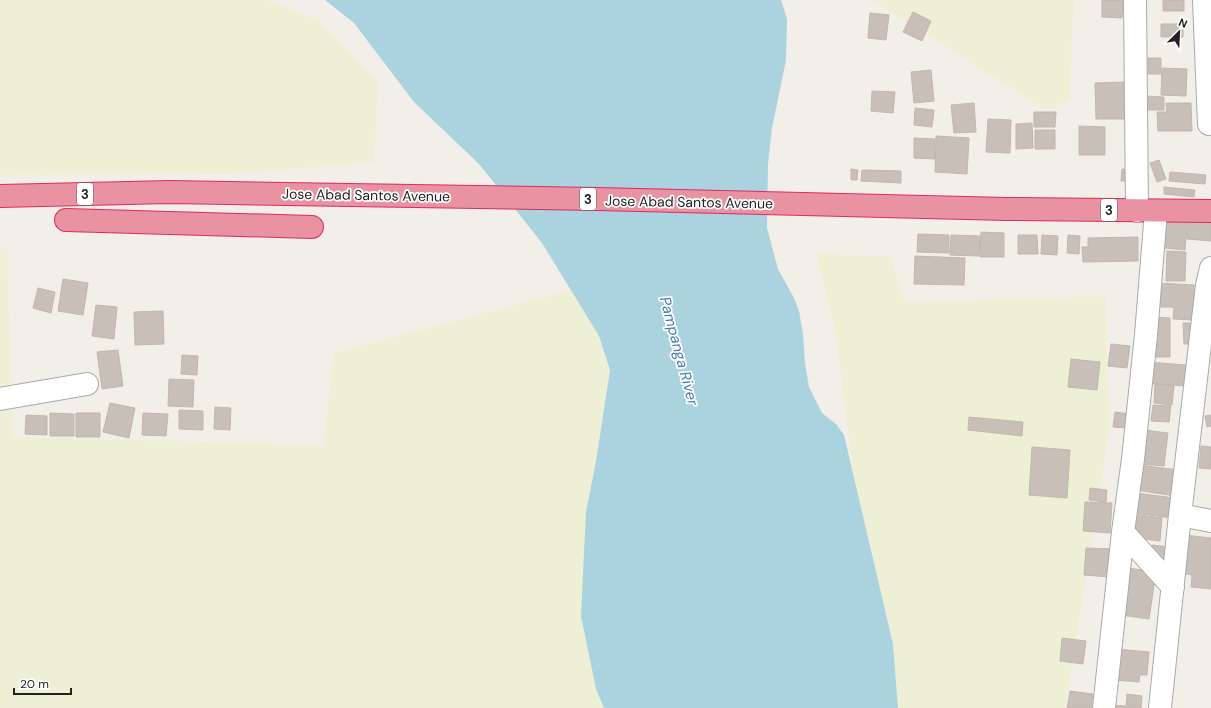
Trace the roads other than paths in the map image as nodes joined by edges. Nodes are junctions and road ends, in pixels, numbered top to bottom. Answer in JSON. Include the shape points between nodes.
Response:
{"nodes":[{"id":1,"x":1135,"y":0,"type":"edge"},
{"id":2,"x":1204,"y":0,"type":"edge"},
{"id":3,"x":1209,"y":124,"type":"dead end"},
{"id":4,"x":0,"y":196,"type":"edge"},
{"id":5,"x":1146,"y":211,"type":"junction"},
{"id":6,"x":1211,"y":211,"type":"edge"},
{"id":7,"x":66,"y":220,"type":"dead end"},
{"id":8,"x":312,"y":227,"type":"dead end"},
{"id":9,"x":1211,"y":268,"type":"edge"},
{"id":10,"x":87,"y":384,"type":"dead end"},
{"id":11,"x":0,"y":399,"type":"edge"},
{"id":12,"x":1180,"y":515,"type":"junction"},
{"id":13,"x":1211,"y":521,"type":"edge"},
{"id":14,"x":1123,"y":532,"type":"junction"},
{"id":15,"x":1173,"y":587,"type":"junction"},
{"id":16,"x":1104,"y":708,"type":"edge"},
{"id":17,"x":1160,"y":708,"type":"edge"}],
"edges":[{"from":1,"to":5,"type":"street"},
{"from":2,"to":3,"type":"street"},
{"from":4,"to":5,"type":"highway","name":"Jose Abad Santos Avenue","number":"3","via":[[170,192]]},
{"from":5,"to":6,"type":"highway","name":"Jose Abad Santos Avenue","number":"3"},
{"from":5,"to":14,"type":"street","via":[[1146,335]]},
{"from":7,"to":8,"type":"highway"},
{"from":9,"to":12,"type":"street"},
{"from":10,"to":11,"type":"street"},
{"from":12,"to":13,"type":"street"},
{"from":12,"to":15,"type":"street"},
{"from":14,"to":15,"type":"street"},
{"from":14,"to":16,"type":"street"},
{"from":15,"to":17,"type":"street"}]}
